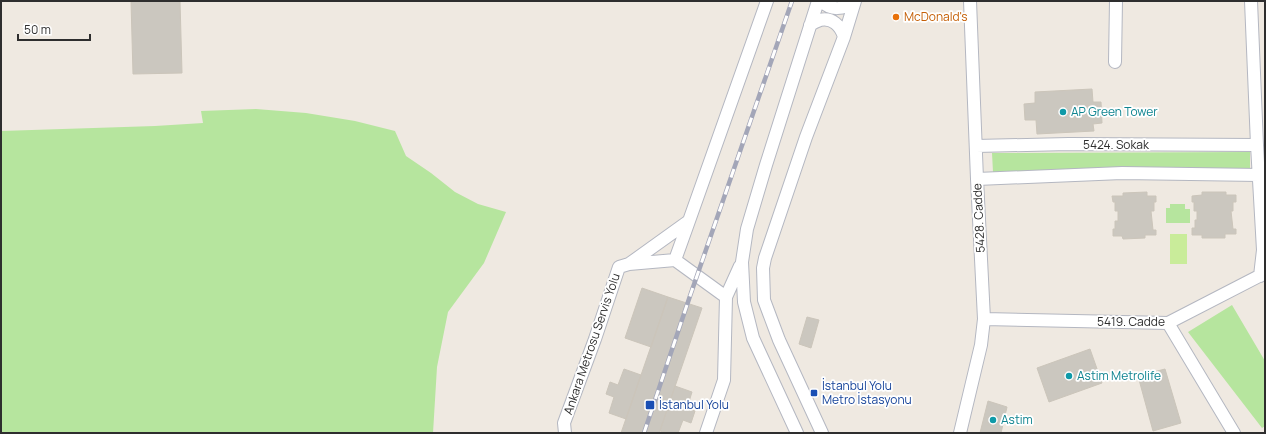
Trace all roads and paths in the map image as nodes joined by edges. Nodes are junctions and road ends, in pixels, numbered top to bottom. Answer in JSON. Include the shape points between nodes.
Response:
{"nodes":[{"id":1,"x":768,"y":1,"type":"edge"},
{"id":2,"x":819,"y":1,"type":"edge"},
{"id":3,"x":855,"y":1,"type":"edge"},
{"id":4,"x":970,"y":1,"type":"edge"},
{"id":5,"x":1116,"y":1,"type":"edge"},
{"id":6,"x":1251,"y":1,"type":"edge"},
{"id":7,"x":810,"y":25,"type":"junction"},
{"id":8,"x":844,"y":37,"type":"junction"},
{"id":9,"x":1115,"y":62,"type":"dead end"},
{"id":10,"x":1257,"y":145,"type":"junction"},
{"id":11,"x":976,"y":146,"type":"junction"},
{"id":12,"x":1261,"y":169,"type":"edge"},
{"id":13,"x":977,"y":179,"type":"junction"},
{"id":14,"x":689,"y":221,"type":"junction"},
{"id":15,"x":675,"y":260,"type":"junction"},
{"id":16,"x":742,"y":262,"type":"junction"},
{"id":17,"x":629,"y":264,"type":"junction"},
{"id":18,"x":1262,"y":275,"type":"edge"},
{"id":19,"x":726,"y":297,"type":"junction"},
{"id":20,"x":984,"y":319,"type":"junction"},
{"id":21,"x":1168,"y":323,"type":"junction"},
{"id":22,"x":565,"y":433,"type":"edge"},
{"id":23,"x":706,"y":433,"type":"edge"},
{"id":24,"x":797,"y":433,"type":"edge"},
{"id":25,"x":822,"y":433,"type":"edge"},
{"id":26,"x":960,"y":433,"type":"edge"},
{"id":27,"x":1234,"y":433,"type":"edge"}],
"edges":[{"from":1,"to":14,"type":"street"},
{"from":2,"to":3,"type":"street","via":[[837,8]]},
{"from":2,"to":7,"type":"street"},
{"from":3,"to":8,"type":"street"},
{"from":4,"to":11,"type":"street","name":"5428. Cadde"},
{"from":5,"to":9,"type":"street"},
{"from":6,"to":10,"type":"street"},
{"from":7,"to":8,"type":"street","via":[[827,20],[842,29]]},
{"from":7,"to":16,"type":"street","via":[[747,229]]},
{"from":8,"to":25,"type":"street","via":[[806,137],[763,268],[764,300],[779,340]]},
{"from":10,"to":11,"type":"street","name":"5424. Sokak"},
{"from":10,"to":12,"type":"street"},
{"from":11,"to":13,"type":"street","name":"5428. Cadde"},
{"from":12,"to":13,"type":"street"},
{"from":12,"to":18,"type":"street"},
{"from":13,"to":20,"type":"street","name":"5428. Cadde"},
{"from":14,"to":15,"type":"street"},
{"from":14,"to":17,"type":"street"},
{"from":15,"to":17,"type":"street"},
{"from":15,"to":19,"type":"street"},
{"from":16,"to":19,"type":"street"},
{"from":16,"to":24,"type":"street","via":[[744,302],[753,338]]},
{"from":17,"to":22,"type":"street","name":"Ankara Metrosu Servis Yolu","via":[[618,267],[564,423]]},
{"from":18,"to":21,"type":"street","name":"5419. Cadde"},
{"from":19,"to":23,"type":"street","via":[[724,380]]},
{"from":20,"to":21,"type":"street","name":"5419. Cadde"},
{"from":20,"to":26,"type":"street","name":"5428. Cadde","via":[[981,345]]},
{"from":21,"to":27,"type":"street"}]}
